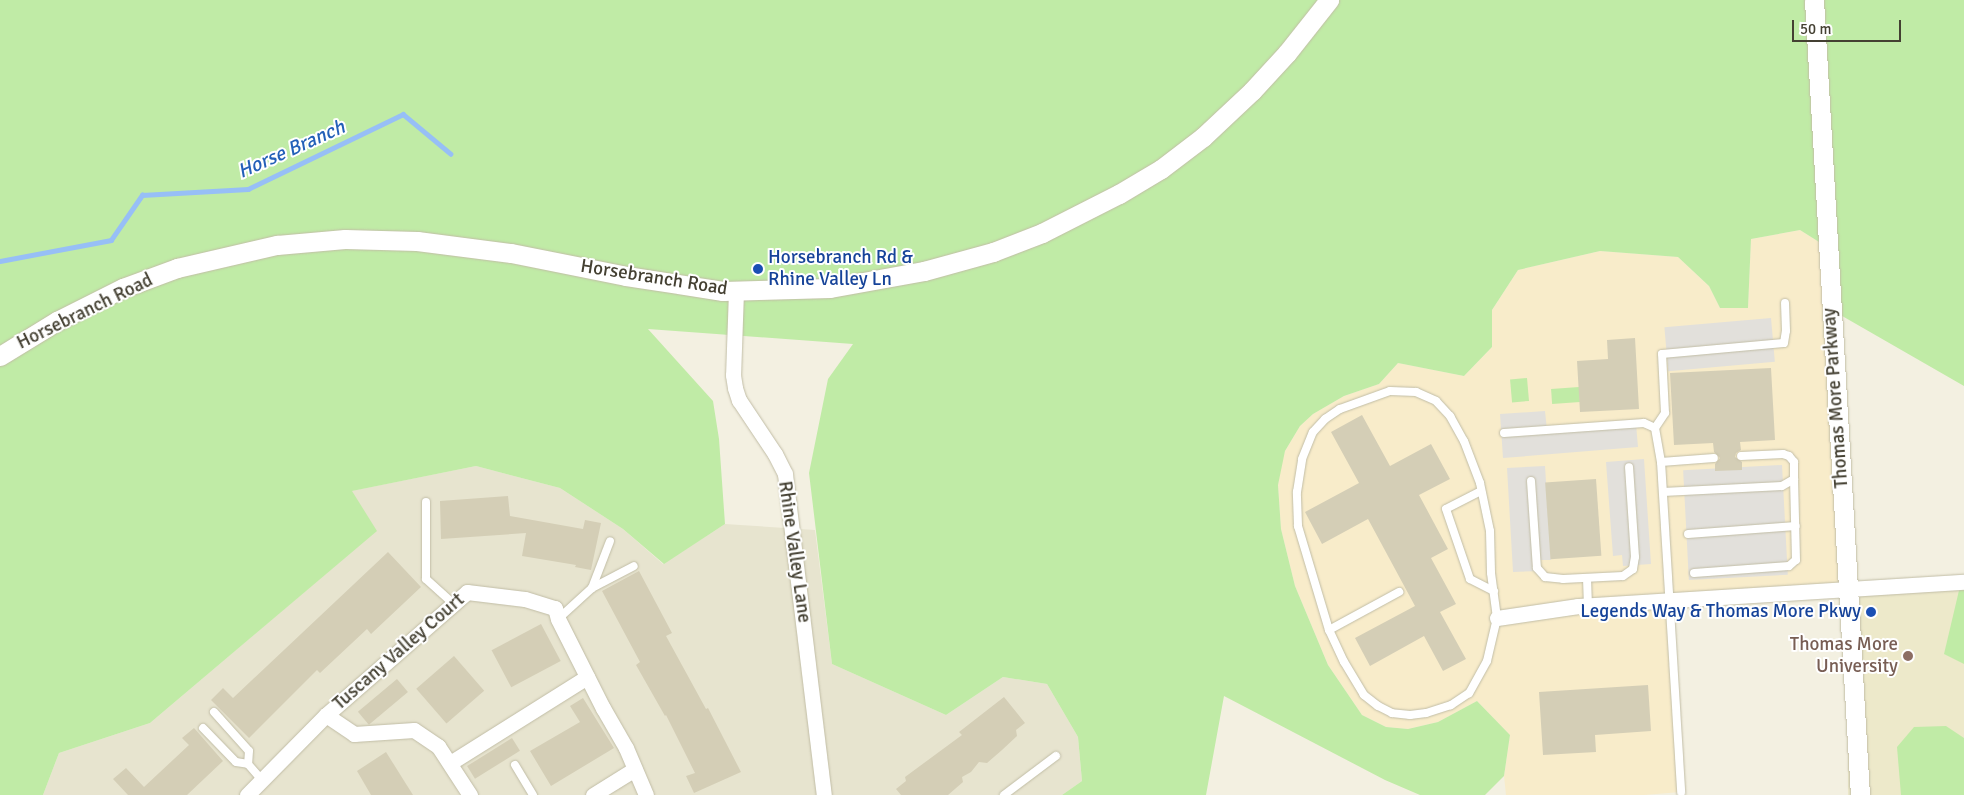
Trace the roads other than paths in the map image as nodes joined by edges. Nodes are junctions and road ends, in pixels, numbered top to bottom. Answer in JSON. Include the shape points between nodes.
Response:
{"nodes":[{"id":1,"x":1329,"y":0,"type":"edge"},
{"id":2,"x":1814,"y":0,"type":"edge"},
{"id":3,"x":736,"y":291,"type":"junction"},
{"id":4,"x":1785,"y":303,"type":"dead end"},
{"id":5,"x":0,"y":356,"type":"edge"},
{"id":6,"x":1655,"y":428,"type":"junction"},
{"id":7,"x":1504,"y":433,"type":"dead end"},
{"id":8,"x":1741,"y":456,"type":"dead end"},
{"id":9,"x":1714,"y":458,"type":"dead end"},
{"id":10,"x":1661,"y":462,"type":"junction"},
{"id":11,"x":1629,"y":467,"type":"dead end"},
{"id":12,"x":1794,"y":479,"type":"junction"},
{"id":13,"x":1532,"y":481,"type":"dead end"},
{"id":14,"x":1481,"y":491,"type":"junction"},
{"id":15,"x":1663,"y":492,"type":"junction"},
{"id":16,"x":426,"y":502,"type":"dead end"},
{"id":17,"x":1796,"y":526,"type":"junction"},
{"id":18,"x":1688,"y":534,"type":"dead end"},
{"id":19,"x":610,"y":541,"type":"dead end"},
{"id":20,"x":634,"y":566,"type":"dead end"},
{"id":21,"x":1694,"y":573,"type":"dead end"},
{"id":22,"x":1587,"y":578,"type":"junction"},
{"id":23,"x":1964,"y":582,"type":"edge"},
{"id":24,"x":592,"y":588,"type":"junction"},
{"id":25,"x":1494,"y":590,"type":"junction"},
{"id":26,"x":1848,"y":590,"type":"junction"},
{"id":27,"x":1399,"y":592,"type":"dead end"},
{"id":28,"x":1669,"y":600,"type":"junction"},
{"id":29,"x":454,"y":604,"type":"junction"},
{"id":30,"x":1588,"y":605,"type":"junction"},
{"id":31,"x":1497,"y":618,"type":"junction"},
{"id":32,"x":558,"y":619,"type":"junction"},
{"id":33,"x":1329,"y":630,"type":"junction"},
{"id":34,"x":587,"y":677,"type":"junction"},
{"id":35,"x":214,"y":712,"type":"dead end"},
{"id":36,"x":326,"y":715,"type":"junction"},
{"id":37,"x":204,"y":728,"type":"dead end"},
{"id":38,"x":1056,"y":756,"type":"dead end"},
{"id":39,"x":450,"y":763,"type":"junction"},
{"id":40,"x":248,"y":764,"type":"junction"},
{"id":41,"x":515,"y":765,"type":"dead end"},
{"id":42,"x":635,"y":768,"type":"junction"},
{"id":43,"x":261,"y":779,"type":"junction"},
{"id":44,"x":1681,"y":792,"type":"dead end"},
{"id":45,"x":247,"y":795,"type":"edge"},
{"id":46,"x":470,"y":795,"type":"edge"},
{"id":47,"x":533,"y":795,"type":"edge"},
{"id":48,"x":593,"y":795,"type":"edge"},
{"id":49,"x":646,"y":795,"type":"edge"},
{"id":50,"x":824,"y":795,"type":"edge"},
{"id":51,"x":1004,"y":795,"type":"edge"},
{"id":52,"x":1860,"y":795,"type":"edge"}],
"edges":[{"from":1,"to":3,"type":"street","name":"Horsebranch Road","via":[[1258,85],[1203,137],[1160,169],[1081,215],[1001,249],[924,272],[830,288]]},
{"from":2,"to":26,"type":"street","name":"Thomas More Parkway"},
{"from":3,"to":5,"type":"street","name":"Horsebranch Road","via":[[657,282],[511,253],[436,243],[380,238],[345,239],[276,246],[178,268],[123,288],[57,321]]},
{"from":3,"to":50,"type":"street","name":"Rhine Valley Lane","via":[[735,388],[739,400],[785,474]]},
{"from":4,"to":6,"type":"lane","via":[[1784,343],[1662,354],[1664,413]]},
{"from":6,"to":7,"type":"lane","via":[[1644,423]]},
{"from":6,"to":10,"type":"lane"},
{"from":8,"to":12,"type":"lane","via":[[1790,456],[1794,462]]},
{"from":9,"to":10,"type":"lane"},
{"from":10,"to":15,"type":"lane"},
{"from":11,"to":22,"type":"lane","via":[[1633,568],[1623,576]]},
{"from":12,"to":15,"type":"lane","via":[[1782,486]]},
{"from":12,"to":17,"type":"lane"},
{"from":13,"to":22,"type":"lane","via":[[1537,568],[1545,577]]},
{"from":14,"to":25,"type":"lane","via":[[1490,531]]},
{"from":14,"to":25,"type":"lane","via":[[1446,510],[1470,579]]},
{"from":14,"to":33,"type":"lane","via":[[1472,460],[1455,425],[1441,406],[1428,397],[1416,392],[1390,390],[1347,406],[1325,419],[1306,446],[1297,492],[1298,526]]},
{"from":15,"to":28,"type":"lane"},
{"from":16,"to":29,"type":"lane","via":[[426,579]]},
{"from":17,"to":18,"type":"lane"},
{"from":17,"to":21,"type":"lane","via":[[1796,560],[1789,566]]},
{"from":19,"to":24,"type":"lane"},
{"from":20,"to":24,"type":"lane"},
{"from":22,"to":30,"type":"lane"},
{"from":23,"to":26,"type":"street"},
{"from":24,"to":32,"type":"lane"},
{"from":25,"to":31,"type":"lane"},
{"from":26,"to":28,"type":"street"},
{"from":26,"to":52,"type":"street","name":"Thomas More Parkway"},
{"from":27,"to":33,"type":"lane"},
{"from":28,"to":30,"type":"street"},
{"from":28,"to":44,"type":"lane"},
{"from":29,"to":32,"type":"street","name":"Tuscany Valley Court","via":[[467,592],[525,599],[555,608]]},
{"from":29,"to":36,"type":"street","name":"Tuscany Valley Court"},
{"from":30,"to":31,"type":"street"},
{"from":31,"to":33,"type":"lane","via":[[1487,661],[1469,693],[1451,705],[1410,715],[1392,713],[1364,695]]},
{"from":32,"to":34,"type":"street","name":"Tuscany Valley Court"},
{"from":34,"to":39,"type":"street"},
{"from":34,"to":42,"type":"street","name":"Tuscany Valley Court"},
{"from":35,"to":40,"type":"lane","via":[[250,751]]},
{"from":36,"to":39,"type":"street","via":[[354,734],[414,730],[438,746]]},
{"from":36,"to":43,"type":"street","name":"Tuscany Valley Court"},
{"from":37,"to":40,"type":"lane","via":[[236,762]]},
{"from":38,"to":51,"type":"lane"},
{"from":39,"to":46,"type":"street"},
{"from":40,"to":43,"type":"lane"},
{"from":41,"to":47,"type":"lane"},
{"from":42,"to":48,"type":"street"},
{"from":42,"to":49,"type":"street","name":"Tuscany Valley Court"},
{"from":43,"to":45,"type":"street","name":"Tuscany Valley Court"}]}
